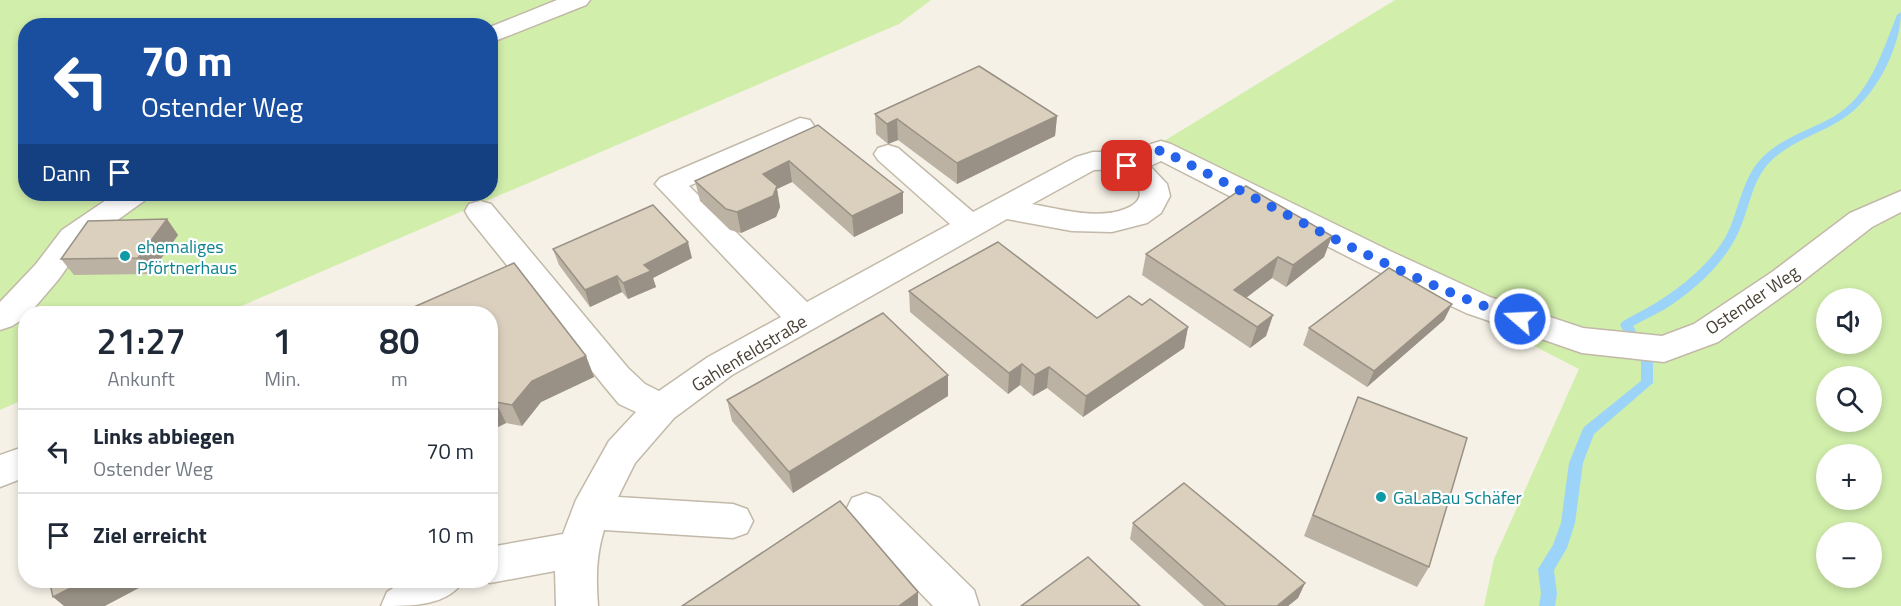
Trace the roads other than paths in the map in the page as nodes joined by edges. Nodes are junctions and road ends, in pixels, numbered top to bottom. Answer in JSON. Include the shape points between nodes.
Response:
{"nodes":[{"id":1,"x":578,"y":0,"type":"edge"},
{"id":2,"x":498,"y":33,"type":"edge"},
{"id":3,"x":800,"y":126,"type":"dead end"},
{"id":4,"x":888,"y":154,"type":"dead end"},
{"id":5,"x":1127,"y":166,"type":"junction"},
{"id":6,"x":1901,"y":200,"type":"edge"},
{"id":7,"x":124,"y":201,"type":"edge"},
{"id":8,"x":1002,"y":208,"type":"junction"},
{"id":9,"x":480,"y":211,"type":"dead end"},
{"id":10,"x":970,"y":226,"type":"junction"},
{"id":11,"x":0,"y":318,"type":"edge"},
{"id":12,"x":804,"y":320,"type":"junction"},
{"id":13,"x":661,"y":408,"type":"junction"},
{"id":14,"x":18,"y":463,"type":"edge"},
{"id":15,"x":0,"y":471,"type":"edge"},
{"id":16,"x":866,"y":510,"type":"dead end"},
{"id":17,"x":733,"y":521,"type":"dead end"},
{"id":18,"x":584,"y":531,"type":"junction"},
{"id":19,"x":498,"y":562,"type":"edge"},
{"id":20,"x":430,"y":588,"type":"edge"},
{"id":21,"x":402,"y":606,"type":"edge"},
{"id":22,"x":577,"y":606,"type":"edge"},
{"id":23,"x":956,"y":606,"type":"edge"}],
"edges":[{"from":1,"to":2,"type":"street"},
{"from":3,"to":12,"type":"street","via":[[670,184]]},
{"from":4,"to":10,"type":"street"},
{"from":5,"to":6,"type":"street","name":"Ostender Weg","via":[[1161,150],[1379,260],[1478,304],[1582,340],[1664,349],[1706,333],[1861,220]]},
{"from":5,"to":8,"type":"street","name":"Gahlenfeldstraße","via":[[1094,161],[1076,167]]},
{"from":5,"to":8,"type":"street","name":"Gahlenfeldstraße","via":[[1153,183],[1156,194],[1154,204],[1128,219],[1091,222]]},
{"from":7,"to":11,"type":"street","via":[[73,237],[14,309]]},
{"from":8,"to":10,"type":"street","name":"Gahlenfeldstraße"},
{"from":9,"to":13,"type":"street","via":[[616,377],[632,394]]},
{"from":10,"to":12,"type":"street","name":"Gahlenfeldstraße"},
{"from":12,"to":13,"type":"street","name":"Gahlenfeldstraße","via":[[720,366]]},
{"from":13,"to":18,"type":"street","name":"Gahlenfeldstraße","via":[[622,452]]},
{"from":14,"to":15,"type":"street"},
{"from":16,"to":23,"type":"street"},
{"from":17,"to":18,"type":"street"},
{"from":18,"to":19,"type":"street"},
{"from":18,"to":22,"type":"street","name":"Gahlenfeldstraße","via":[[575,579]]},
{"from":20,"to":21,"type":"street"}]}
